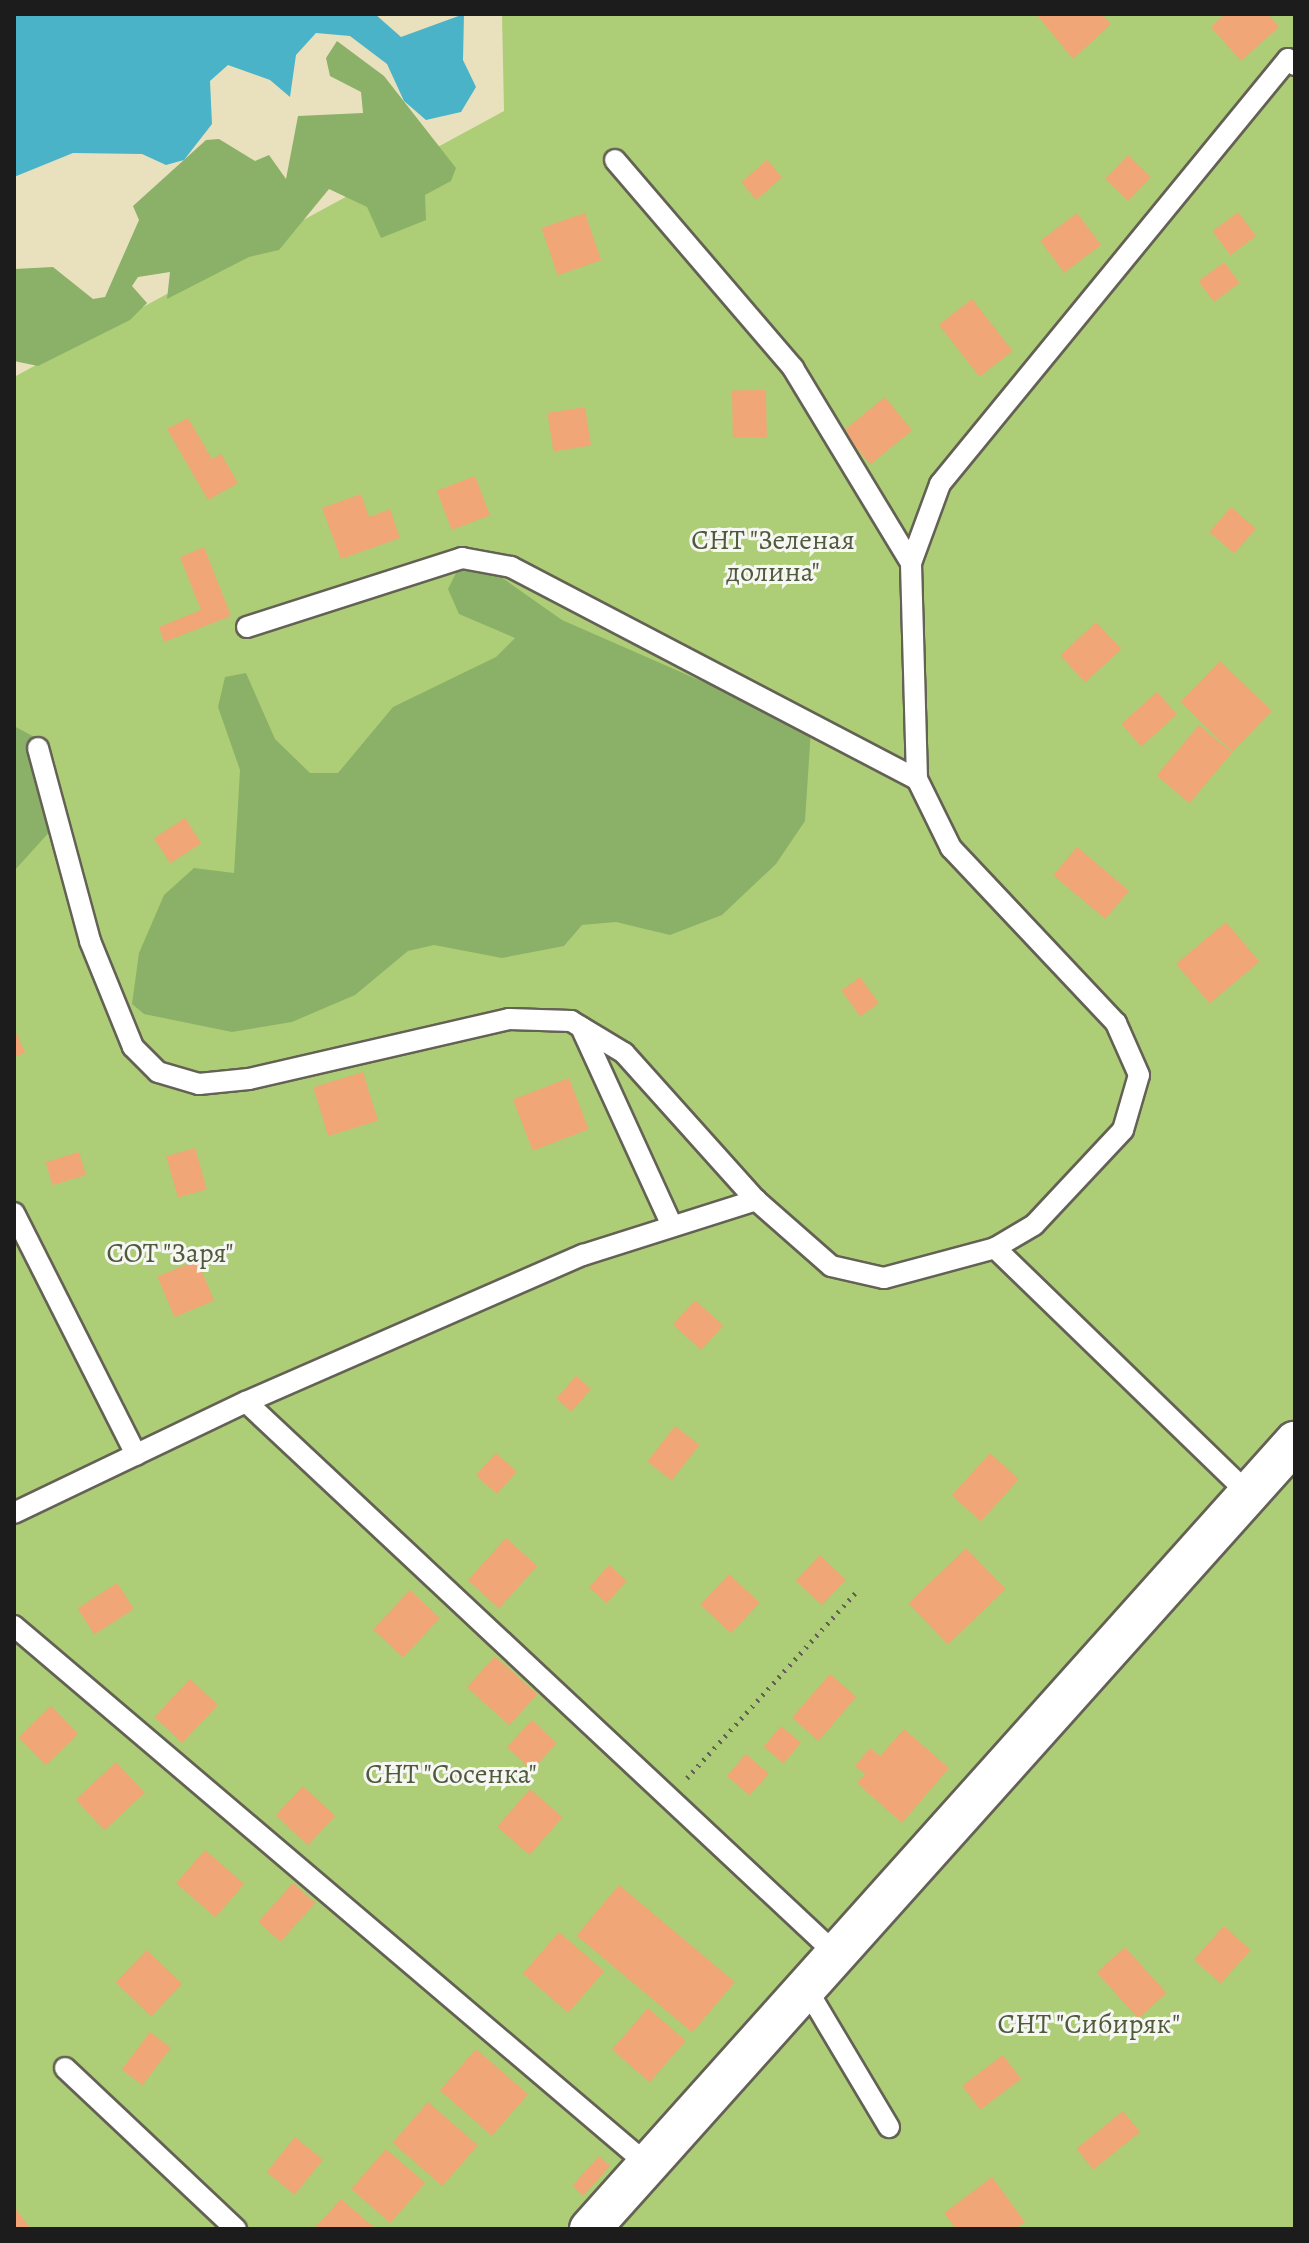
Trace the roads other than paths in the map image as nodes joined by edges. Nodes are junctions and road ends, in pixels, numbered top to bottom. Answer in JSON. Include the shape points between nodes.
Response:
{"nodes":[{"id":1,"x":1295,"y":65,"type":"edge"},
{"id":2,"x":615,"y":160,"type":"dead end"},
{"id":3,"x":911,"y":563,"type":"junction"},
{"id":4,"x":247,"y":627,"type":"dead end"},
{"id":5,"x":38,"y":748,"type":"dead end"},
{"id":6,"x":917,"y":779,"type":"junction"},
{"id":7,"x":581,"y":1027,"type":"junction"},
{"id":8,"x":756,"y":1200,"type":"junction"},
{"id":9,"x":14,"y":1213,"type":"edge"},
{"id":10,"x":672,"y":1226,"type":"junction"},
{"id":11,"x":995,"y":1248,"type":"junction"},
{"id":12,"x":246,"y":1402,"type":"junction"},
{"id":13,"x":1295,"y":1442,"type":"edge"},
{"id":14,"x":136,"y":1455,"type":"junction"},
{"id":15,"x":1249,"y":1494,"type":"junction"},
{"id":16,"x":14,"y":1513,"type":"edge"},
{"id":17,"x":14,"y":1626,"type":"edge"},
{"id":18,"x":837,"y":1955,"type":"junction"},
{"id":19,"x":806,"y":1988,"type":"junction"},
{"id":20,"x":65,"y":2068,"type":"dead end"},
{"id":21,"x":889,"y":2127,"type":"dead end"},
{"id":22,"x":648,"y":2165,"type":"junction"},
{"id":23,"x":236,"y":2229,"type":"edge"},
{"id":24,"x":590,"y":2229,"type":"edge"}],
"edges":[{"from":1,"to":3,"type":"lane","via":[[1288,59],[940,484]]},
{"from":2,"to":3,"type":"lane","via":[[793,368]]},
{"from":3,"to":6,"type":"lane"},
{"from":4,"to":6,"type":"lane","via":[[462,558],[511,567]]},
{"from":5,"to":7,"type":"lane","via":[[90,941],[133,1047],[158,1072],[199,1084],[249,1079],[509,1019]]},
{"from":6,"to":11,"type":"lane","via":[[951,848],[1116,1023],[1139,1075],[1123,1130],[1034,1225]]},
{"from":7,"to":8,"type":"lane","via":[[624,1053]]},
{"from":7,"to":10,"type":"lane"},
{"from":8,"to":10,"type":"lane"},
{"from":8,"to":11,"type":"lane","via":[[831,1266],[884,1278]]},
{"from":9,"to":14,"type":"lane"},
{"from":10,"to":12,"type":"lane","via":[[583,1255]]},
{"from":11,"to":15,"type":"lane"},
{"from":12,"to":14,"type":"lane"},
{"from":12,"to":18,"type":"lane"},
{"from":13,"to":15,"type":"street"},
{"from":14,"to":16,"type":"lane"},
{"from":15,"to":18,"type":"street"},
{"from":17,"to":22,"type":"lane"},
{"from":18,"to":19,"type":"street"},
{"from":19,"to":21,"type":"lane"},
{"from":19,"to":22,"type":"street"},
{"from":20,"to":23,"type":"lane"},
{"from":22,"to":24,"type":"street"}]}
